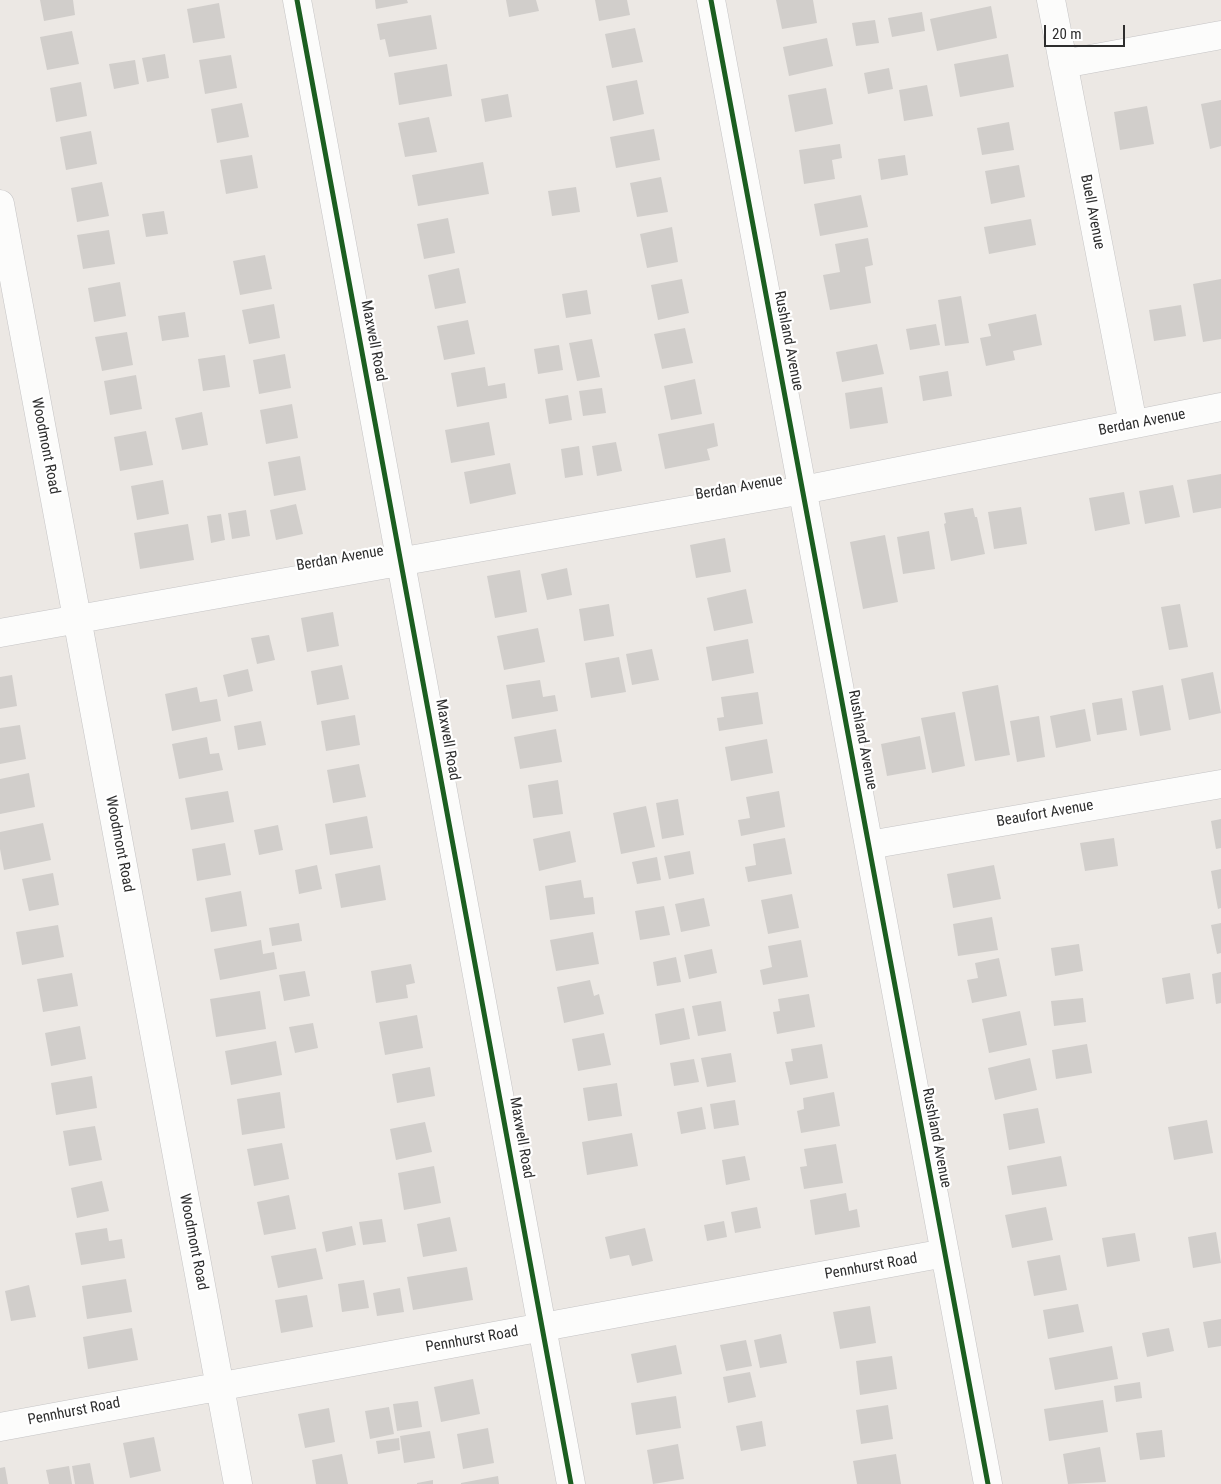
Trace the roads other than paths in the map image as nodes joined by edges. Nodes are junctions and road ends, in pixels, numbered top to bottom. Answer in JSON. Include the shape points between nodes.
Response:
{"nodes":[{"id":1,"x":297,"y":0,"type":"edge"},
{"id":2,"x":711,"y":0,"type":"edge"},
{"id":3,"x":1051,"y":0,"type":"edge"},
{"id":4,"x":1221,"y":35,"type":"edge"},
{"id":5,"x":1063,"y":64,"type":"junction"},
{"id":6,"x":0,"y":204,"type":"edge"},
{"id":7,"x":1221,"y":407,"type":"edge"},
{"id":8,"x":1133,"y":424,"type":"junction"},
{"id":9,"x":803,"y":490,"type":"junction"},
{"id":10,"x":402,"y":560,"type":"junction"},
{"id":11,"x":77,"y":620,"type":"junction"},
{"id":12,"x":0,"y":634,"type":"edge"},
{"id":13,"x":1221,"y":784,"type":"edge"},
{"id":14,"x":869,"y":845,"type":"junction"},
{"id":15,"x":945,"y":1253,"type":"junction"},
{"id":16,"x":542,"y":1327,"type":"junction"},
{"id":17,"x":220,"y":1385,"type":"junction"},
{"id":18,"x":0,"y":1427,"type":"edge"},
{"id":19,"x":238,"y":1484,"type":"edge"},
{"id":20,"x":571,"y":1484,"type":"edge"},
{"id":21,"x":988,"y":1484,"type":"edge"}],
"edges":[{"from":1,"to":10,"type":"street","name":"Maxwell Road"},
{"from":2,"to":9,"type":"street","name":"Rushland Avenue"},
{"from":3,"to":5,"type":"street","name":"Buell Avenue"},
{"from":4,"to":5,"type":"street"},
{"from":5,"to":8,"type":"street","name":"Buell Avenue"},
{"from":6,"to":11,"type":"street","name":"Woodmont Road"},
{"from":7,"to":8,"type":"street","name":"Berdan Avenue"},
{"from":8,"to":9,"type":"street","name":"Berdan Avenue"},
{"from":9,"to":10,"type":"street","name":"Berdan Avenue"},
{"from":9,"to":14,"type":"street","name":"Rushland Avenue"},
{"from":10,"to":11,"type":"street","name":"Berdan Avenue"},
{"from":10,"to":16,"type":"street","name":"Maxwell Road"},
{"from":11,"to":12,"type":"street","name":"Berdan Avenue"},
{"from":11,"to":17,"type":"street","name":"Woodmont Road"},
{"from":13,"to":14,"type":"street","name":"Beaufort Avenue"},
{"from":14,"to":15,"type":"street","name":"Rushland Avenue"},
{"from":15,"to":16,"type":"street","name":"Pennhurst Road"},
{"from":15,"to":21,"type":"street","name":"Rushland Avenue"},
{"from":16,"to":17,"type":"street","name":"Pennhurst Road"},
{"from":16,"to":20,"type":"street","name":"Maxwell Road"},
{"from":17,"to":18,"type":"street","name":"Pennhurst Road"},
{"from":17,"to":19,"type":"street","name":"Woodmont Road"}]}
